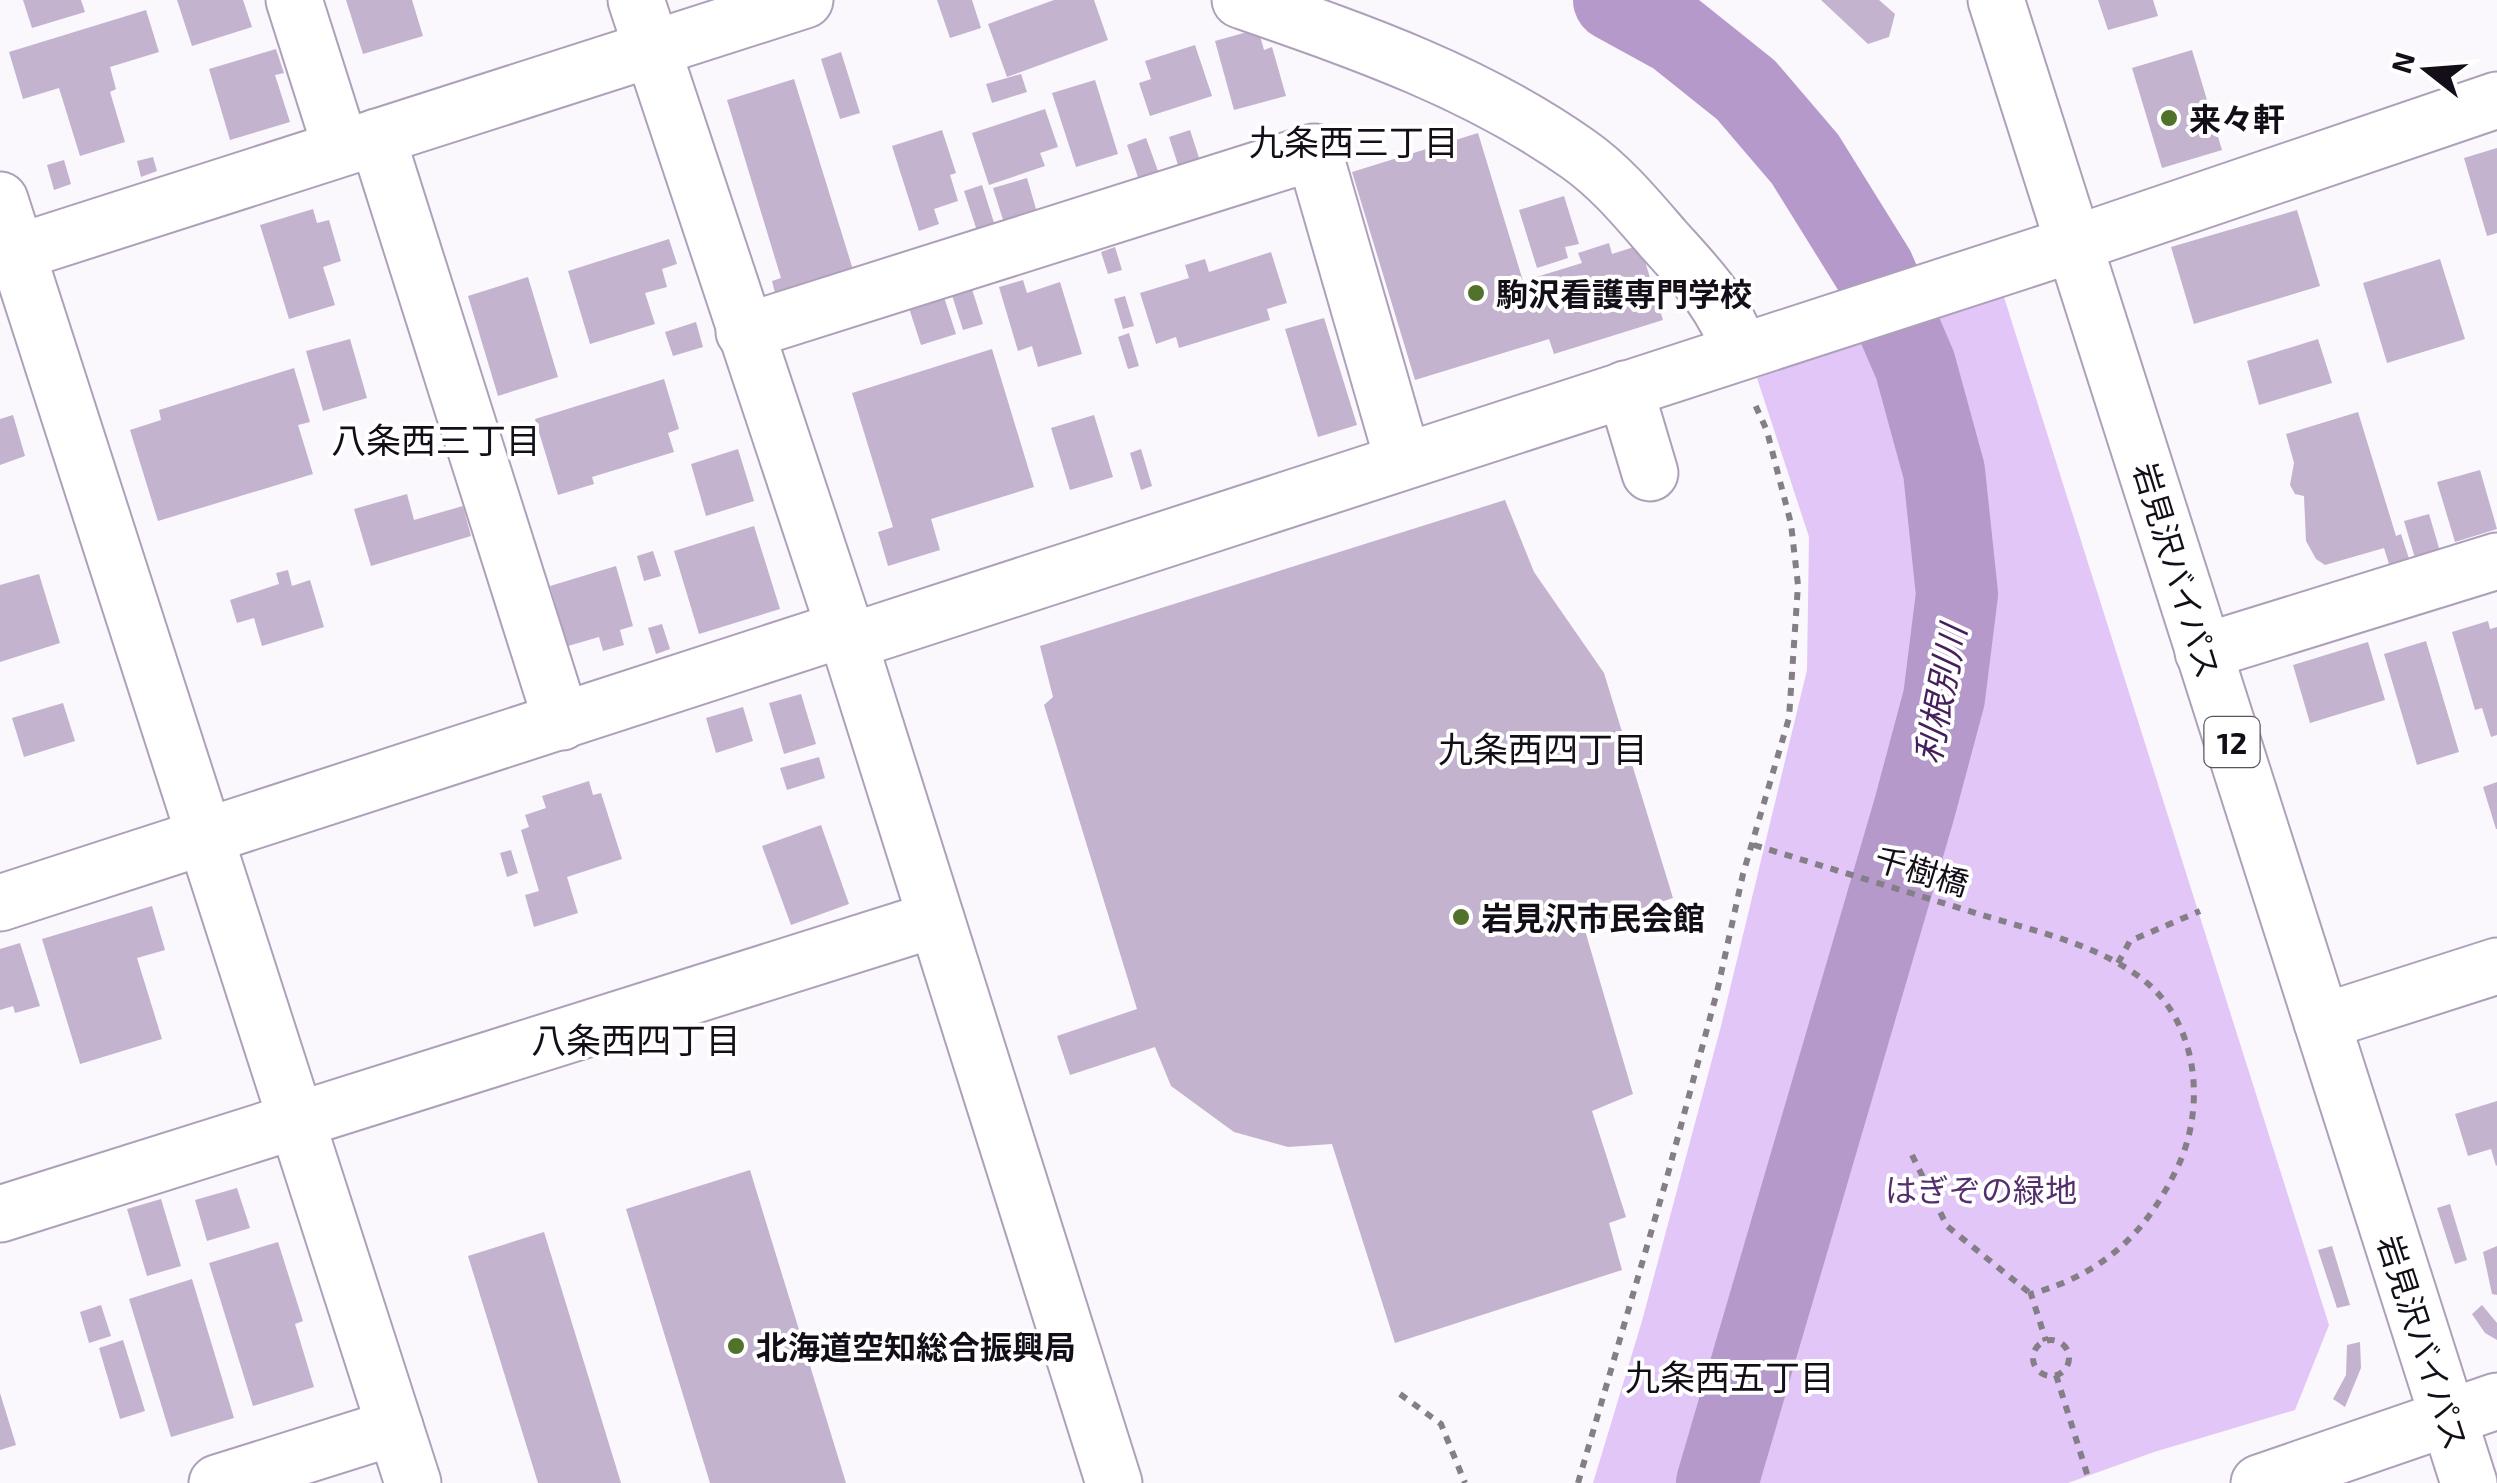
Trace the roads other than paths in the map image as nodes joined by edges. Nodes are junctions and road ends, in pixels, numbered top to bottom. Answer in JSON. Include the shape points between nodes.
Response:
{"nodes":[{"id":1,"x":294,"y":0,"type":"edge"},
{"id":2,"x":805,"y":0,"type":"edge"},
{"id":3,"x":1240,"y":0,"type":"edge"},
{"id":4,"x":1996,"y":0,"type":"edge"},
{"id":5,"x":644,"y":24,"type":"edge"},
{"id":6,"x":2497,"y":100,"type":"edge"},
{"id":7,"x":359,"y":143,"type":"junction"},
{"id":8,"x":0,"y":200,"type":"edge"},
{"id":9,"x":2077,"y":243,"type":"junction"},
{"id":10,"x":8,"y":256,"type":"edge"},
{"id":11,"x":744,"y":332,"type":"junction"},
{"id":12,"x":1744,"y":350,"type":"junction"},
{"id":13,"x":1625,"y":389,"type":"junction"},
{"id":14,"x":1402,"y":460,"type":"junction"},
{"id":15,"x":1650,"y":473,"type":"dead end"},
{"id":16,"x":2497,"y":562,"type":"edge"},
{"id":17,"x":846,"y":635,"type":"junction"},
{"id":18,"x":2203,"y":652,"type":"junction"},
{"id":19,"x":562,"y":722,"type":"junction"},
{"id":20,"x":203,"y":836,"type":"junction"},
{"id":21,"x":0,"y":902,"type":"edge"},
{"id":22,"x":936,"y":919,"type":"junction"},
{"id":23,"x":2497,"y":966,"type":"edge"},
{"id":24,"x":2322,"y":1022,"type":"junction"},
{"id":25,"x":296,"y":1118,"type":"junction"},
{"id":26,"x":0,"y":1214,"type":"edge"},
{"id":27,"x":2472,"y":1409,"type":"edge"},
{"id":28,"x":395,"y":1427,"type":"junction"},
{"id":29,"x":217,"y":1483,"type":"edge"},
{"id":30,"x":413,"y":1483,"type":"edge"},
{"id":31,"x":1114,"y":1483,"type":"edge"},
{"id":32,"x":2259,"y":1483,"type":"edge"},
{"id":33,"x":2469,"y":1483,"type":"edge"}],
"edges":[{"from":1,"to":7,"type":"main road"},
{"from":2,"to":5,"type":"main road"},
{"from":3,"to":12,"type":"main road","via":[[1392,52],[1580,154],[1723,307]]},
{"from":4,"to":9,"type":"main road","name":"岩見沢バイパス","number":"12"},
{"from":5,"to":7,"type":"main road"},
{"from":5,"to":11,"type":"main road"},
{"from":6,"to":9,"type":"main road"},
{"from":7,"to":10,"type":"main road"},
{"from":7,"to":19,"type":"main road"},
{"from":8,"to":10,"type":"main road"},
{"from":9,"to":12,"type":"main road"},
{"from":9,"to":18,"type":"main road","name":"岩見沢バイパス","number":"12"},
{"from":10,"to":20,"type":"main road"},
{"from":11,"to":14,"type":"main road","via":[[1314,152]]},
{"from":11,"to":17,"type":"main road"},
{"from":12,"to":13,"type":"main road"},
{"from":13,"to":14,"type":"main road"},
{"from":13,"to":15,"type":"main road"},
{"from":14,"to":17,"type":"main road"},
{"from":16,"to":18,"type":"main road"},
{"from":17,"to":19,"type":"main road"},
{"from":17,"to":22,"type":"main road"},
{"from":18,"to":24,"type":"main road","name":"岩見沢バイパス","number":"12"},
{"from":19,"to":20,"type":"main road"},
{"from":20,"to":21,"type":"main road"},
{"from":20,"to":25,"type":"main road"},
{"from":22,"to":25,"type":"main road"},
{"from":22,"to":31,"type":"main road"},
{"from":23,"to":24,"type":"main road"},
{"from":24,"to":27,"type":"main road","name":"岩見沢バイパス","number":"12"},
{"from":25,"to":26,"type":"main road"},
{"from":25,"to":28,"type":"main road"},
{"from":27,"to":32,"type":"main road"},
{"from":27,"to":33,"type":"main road","name":"岩見沢バイパス","number":"12"},
{"from":28,"to":29,"type":"main road"},
{"from":28,"to":30,"type":"main road"}]}
